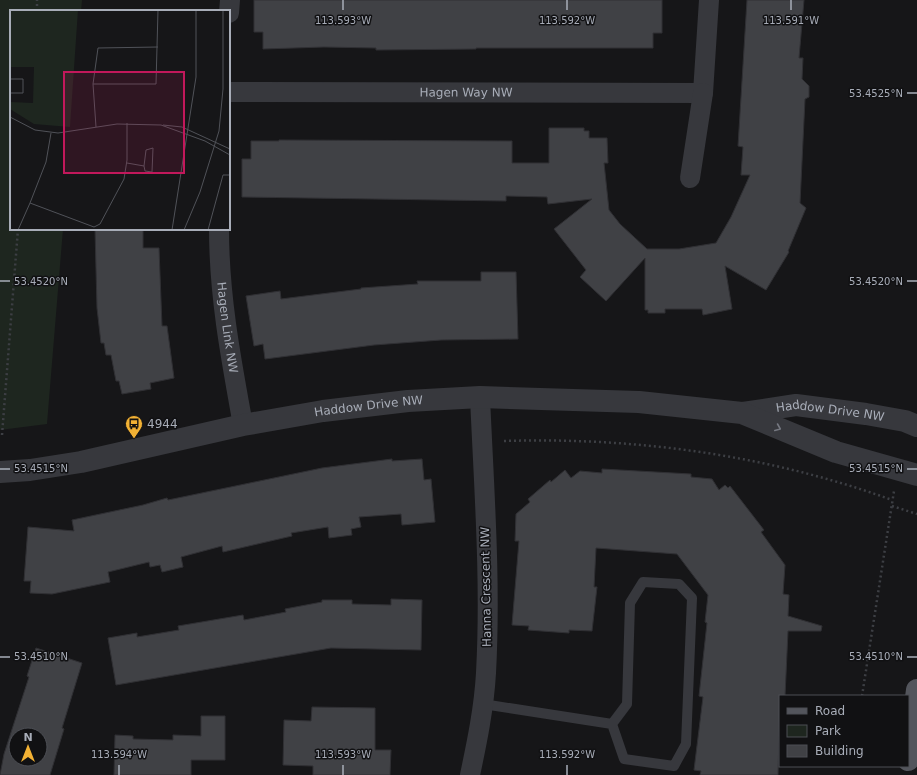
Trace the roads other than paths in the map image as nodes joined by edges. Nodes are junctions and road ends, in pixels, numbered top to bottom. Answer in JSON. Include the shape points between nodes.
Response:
{"nodes":[{"id":1,"x":230,"y":0,"type":"edge"},
{"id":2,"x":709,"y":0,"type":"edge"},
{"id":3,"x":229,"y":10,"type":"edge"},
{"id":4,"x":230,"y":92,"type":"edge"},
{"id":5,"x":704,"y":93,"type":"junction"},
{"id":6,"x":690,"y":178,"type":"dead end"},
{"id":7,"x":219,"y":230,"type":"edge"},
{"id":8,"x":480,"y":397,"type":"junction"},
{"id":9,"x":742,"y":413,"type":"junction"},
{"id":10,"x":243,"y":425,"type":"junction"},
{"id":11,"x":917,"y":426,"type":"edge"},
{"id":12,"x":0,"y":472,"type":"edge"},
{"id":13,"x":917,"y":475,"type":"edge"},
{"id":14,"x":917,"y":690,"type":"edge"},
{"id":15,"x":483,"y":704,"type":"junction"},
{"id":16,"x":612,"y":724,"type":"junction"},
{"id":17,"x":909,"y":752,"type":"edge"},
{"id":18,"x":470,"y":775,"type":"edge"}],
"edges":[{"from":1,"to":3,"type":"street"},
{"from":2,"to":5,"type":"street"},
{"from":4,"to":5,"type":"street","name":"Hagen Way NW"},
{"from":5,"to":6,"type":"street"},
{"from":7,"to":10,"type":"street","name":"Hagen Link NW","via":[[225,325]]},
{"from":8,"to":9,"type":"street","name":"Haddow Drive NW","via":[[639,402]]},
{"from":8,"to":10,"type":"street","name":"Haddow Drive NW","via":[[408,400]]},
{"from":8,"to":15,"type":"street","name":"Hanna Crescent NW","via":[[488,573]]},
{"from":9,"to":11,"type":"street","name":"Haddow Drive NW","via":[[796,405],[866,414]]},
{"from":9,"to":13,"type":"street","name":"Haddow Drive NW","one_way":true,"via":[[836,452]]},
{"from":10,"to":12,"type":"street","name":"Haddow Drive NW","via":[[81,462]]},
{"from":14,"to":17,"type":"main road"},
{"from":15,"to":16,"type":"lane"},
{"from":15,"to":18,"type":"street","name":"Hanna Crescent NW"},
{"from":16,"to":16,"type":"lane","via":[[624,759],[674,766],[686,744],[692,598],[679,584],[643,582],[630,603],[627,704]]}]}
